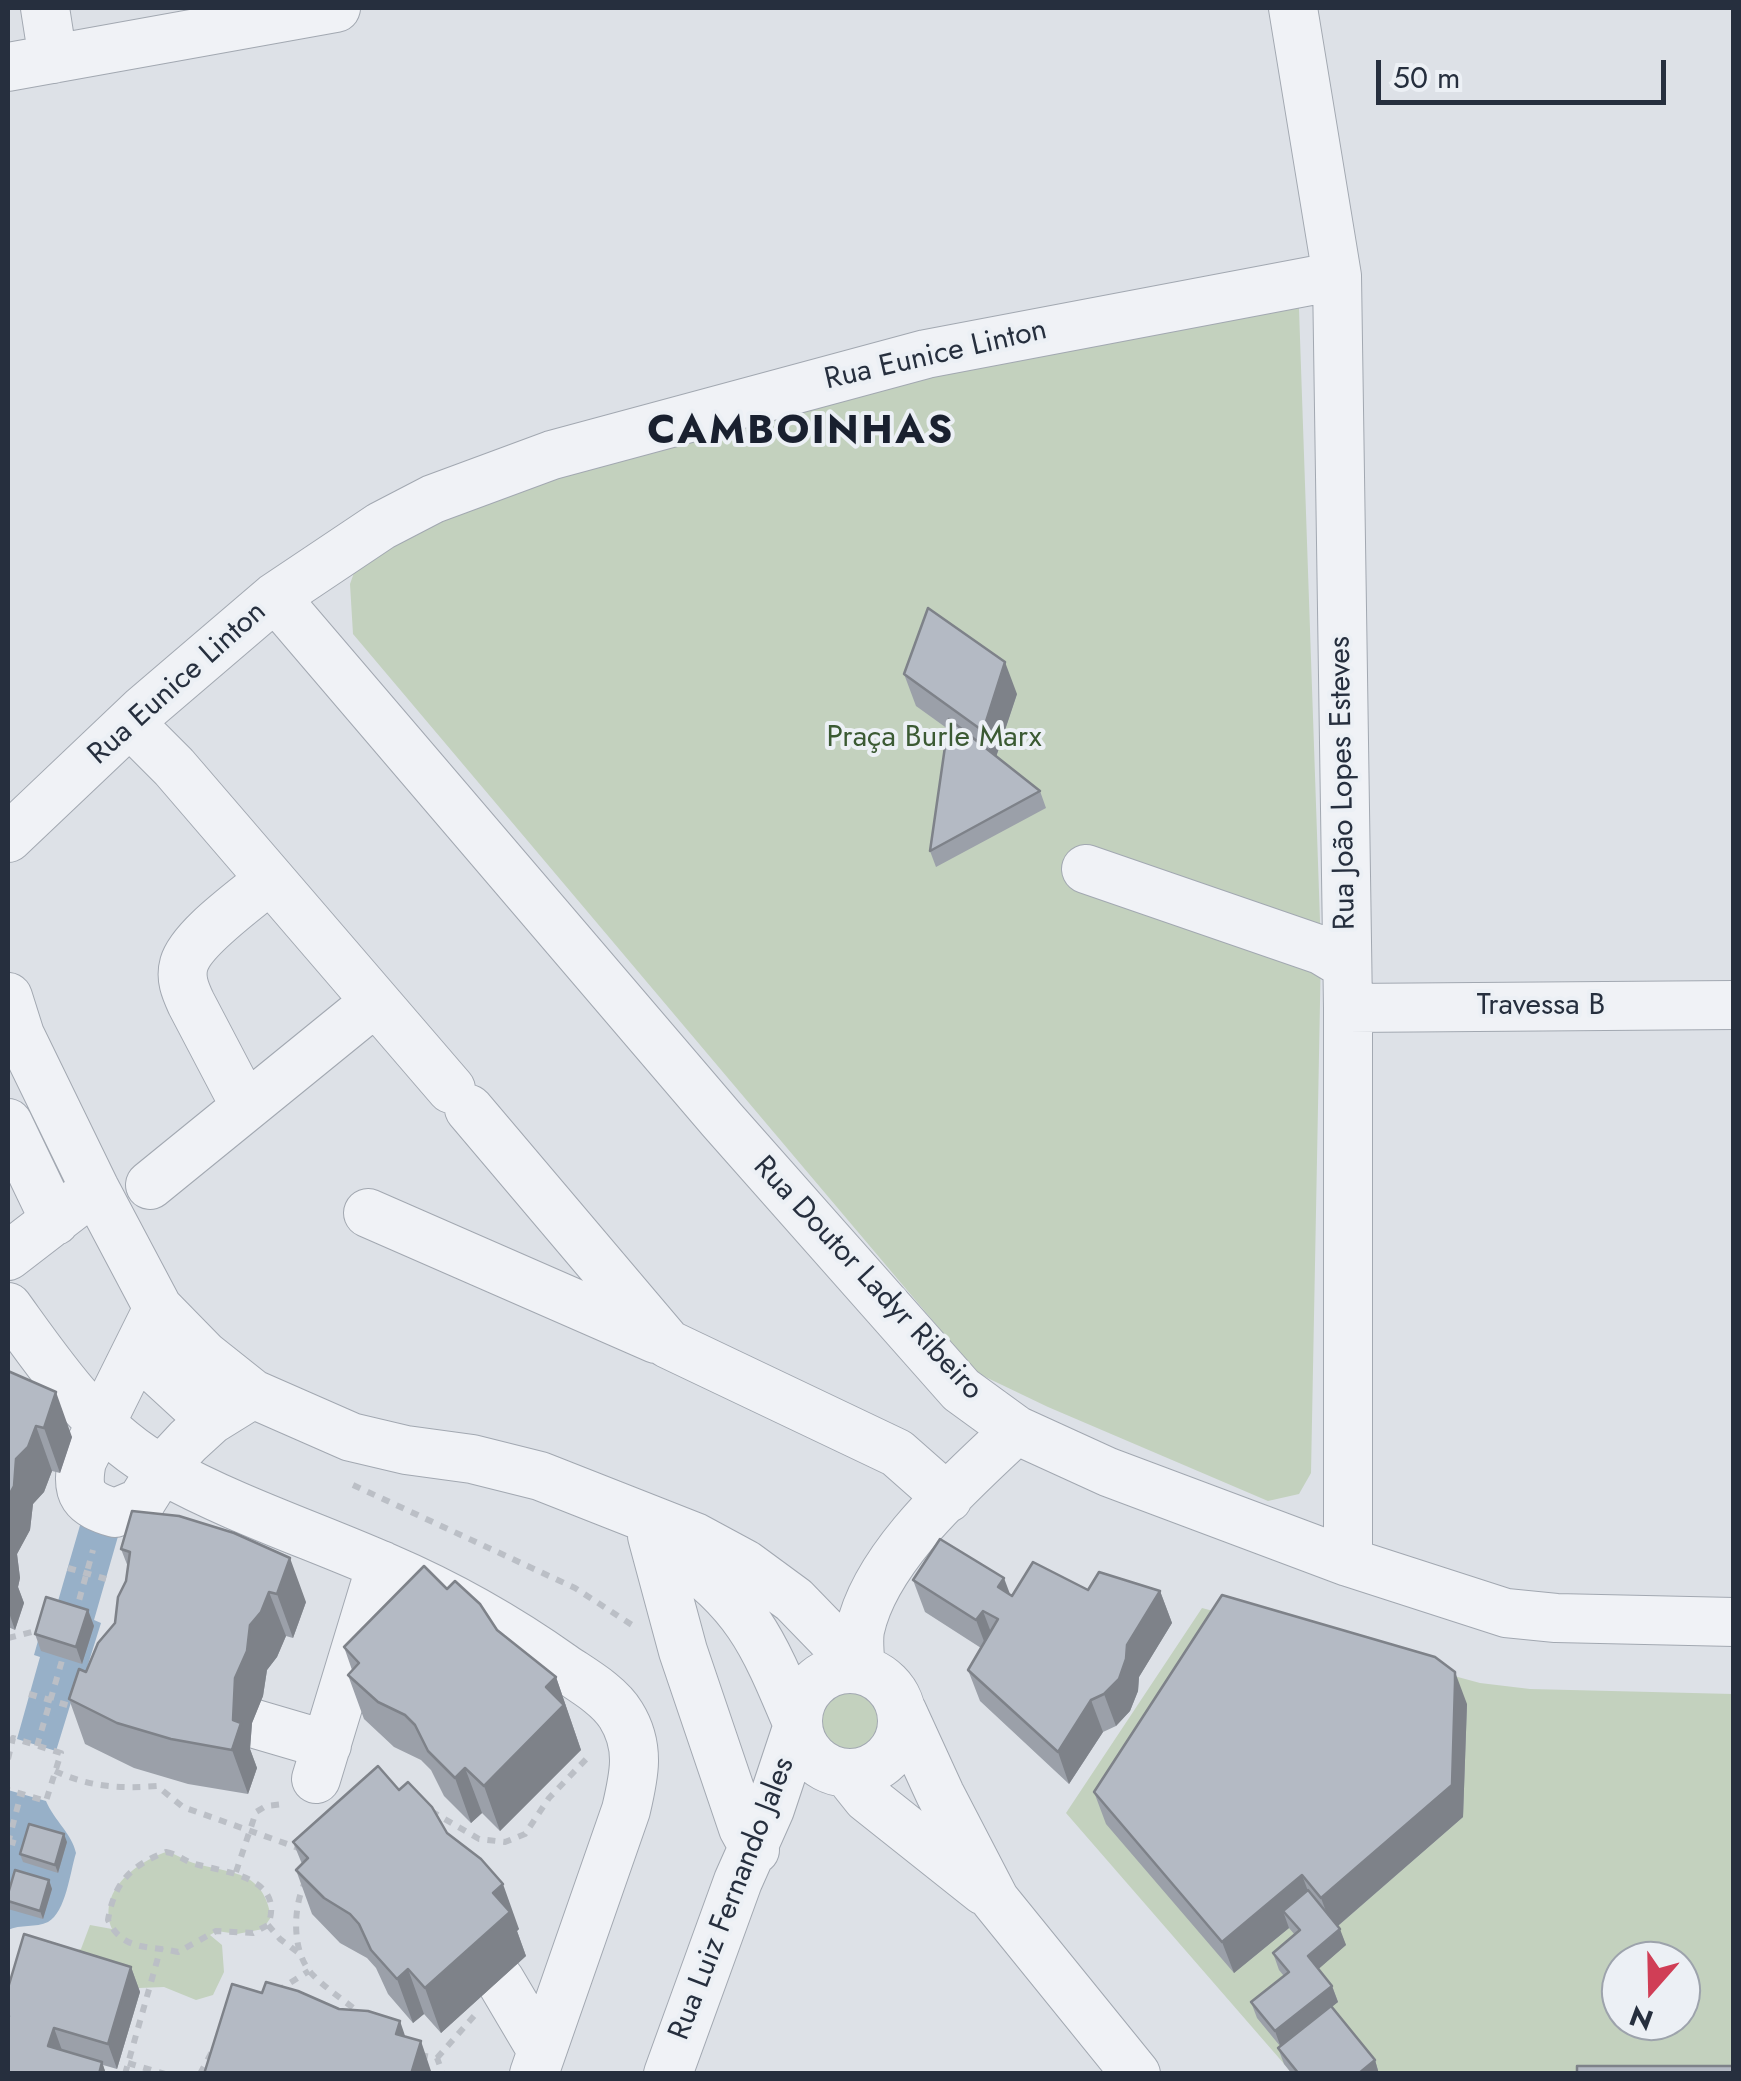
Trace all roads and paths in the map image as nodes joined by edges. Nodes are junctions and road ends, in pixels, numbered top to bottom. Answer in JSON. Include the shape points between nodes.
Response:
{"nodes":[{"id":1,"x":45,"y":8,"type":"edge"},
{"id":2,"x":336,"y":8,"type":"edge"},
{"id":3,"x":1293,"y":8,"type":"edge"},
{"id":4,"x":30,"y":63,"type":"edge"},
{"id":5,"x":1337,"y":276,"type":"junction"},
{"id":6,"x":274,"y":597,"type":"junction"},
{"id":7,"x":130,"y":723,"type":"junction"},
{"id":8,"x":8,"y":838,"type":"edge"},
{"id":9,"x":1086,"y":869,"type":"dead end"},
{"id":10,"x":269,"y":880,"type":"junction"},
{"id":11,"x":1347,"y":986,"type":"junction"},
{"id":12,"x":375,"y":1002,"type":"junction"},
{"id":13,"x":1734,"y":1005,"type":"edge"},
{"id":14,"x":12,"y":1019,"type":"edge"},
{"id":15,"x":245,"y":1106,"type":"junction"},
{"id":16,"x":59,"y":1114,"type":"junction"},
{"id":17,"x":10,"y":1132,"type":"edge"},
{"id":18,"x":150,"y":1185,"type":"dead end"},
{"id":19,"x":95,"y":1189,"type":"junction"},
{"id":20,"x":368,"y":1213,"type":"dead end"},
{"id":21,"x":55,"y":1221,"type":"junction"},
{"id":22,"x":8,"y":1256,"type":"edge"},
{"id":23,"x":8,"y":1307,"type":"edge"},
{"id":24,"x":158,"y":1308,"type":"junction"},
{"id":25,"x":668,"y":1344,"type":"junction"},
{"id":26,"x":137,"y":1352,"type":"junction"},
{"id":27,"x":253,"y":1394,"type":"junction"},
{"id":28,"x":211,"y":1420,"type":"junction"},
{"id":29,"x":100,"y":1426,"type":"junction"},
{"id":30,"x":1016,"y":1430,"type":"junction"},
{"id":31,"x":161,"y":1470,"type":"junction"},
{"id":32,"x":342,"y":1479,"type":"dead end"},
{"id":33,"x":948,"y":1498,"type":"junction"},
{"id":34,"x":616,"y":1505,"type":"junction"},
{"id":35,"x":104,"y":1510,"type":"junction"},
{"id":36,"x":652,"y":1536,"type":"junction"},
{"id":37,"x":1348,"y":1562,"type":"junction"},
{"id":38,"x":381,"y":1565,"type":"junction"},
{"id":39,"x":68,"y":1568,"type":"dead end"},
{"id":40,"x":86,"y":1573,"type":"junction"},
{"id":41,"x":106,"y":1579,"type":"dead end"},
{"id":42,"x":74,"y":1620,"type":"edge"},
{"id":43,"x":1734,"y":1622,"type":"edge"},
{"id":44,"x":46,"y":1632,"type":"edge"},
{"id":45,"x":645,"y":1633,"type":"dead end"},
{"id":46,"x":8,"y":1638,"type":"edge"},
{"id":47,"x":63,"y":1658,"type":"edge"},
{"id":48,"x":861,"y":1669,"type":"junction"},
{"id":49,"x":29,"y":1694,"type":"dead end"},
{"id":50,"x":51,"y":1700,"type":"junction"},
{"id":51,"x":70,"y":1706,"type":"edge"},
{"id":52,"x":902,"y":1711,"type":"junction"},
{"id":53,"x":252,"y":1723,"type":"dead end"},
{"id":54,"x":798,"y":1724,"type":"junction"},
{"id":55,"x":635,"y":1745,"type":"junction"},
{"id":56,"x":37,"y":1746,"type":"junction"},
{"id":57,"x":8,"y":1759,"type":"edge"},
{"id":58,"x":322,"y":1762,"type":"junction"},
{"id":59,"x":55,"y":1771,"type":"junction"},
{"id":60,"x":847,"y":1773,"type":"junction"},
{"id":61,"x":160,"y":1775,"type":"edge"},
{"id":62,"x":157,"y":1786,"type":"junction"},
{"id":63,"x":542,"y":1789,"type":"dead end"},
{"id":64,"x":8,"y":1790,"type":"edge"},
{"id":65,"x":21,"y":1794,"type":"junction"},
{"id":66,"x":549,"y":1798,"type":"junction"},
{"id":67,"x":420,"y":1804,"type":"edge"},
{"id":68,"x":250,"y":1830,"type":"junction"},
{"id":69,"x":8,"y":1842,"type":"edge"},
{"id":70,"x":28,"y":1847,"type":"edge"},
{"id":71,"x":754,"y":1850,"type":"junction"},
{"id":72,"x":314,"y":1852,"type":"edge"},
{"id":73,"x":236,"y":1872,"type":"junction"},
{"id":74,"x":308,"y":1877,"type":"edge"},
{"id":75,"x":995,"y":1900,"type":"junction"},
{"id":76,"x":268,"y":1925,"type":"junction"},
{"id":77,"x":161,"y":1948,"type":"junction"},
{"id":78,"x":301,"y":1955,"type":"junction"},
{"id":79,"x":309,"y":1971,"type":"junction"},
{"id":80,"x":503,"y":1986,"type":"joint"},
{"id":81,"x":266,"y":1998,"type":"edge"},
{"id":82,"x":366,"y":2018,"type":"edge"},
{"id":83,"x":217,"y":2041,"type":"edge"},
{"id":84,"x":415,"y":2054,"type":"edge"},
{"id":85,"x":437,"y":2058,"type":"junction"},
{"id":86,"x":538,"y":2062,"type":"edge"},
{"id":87,"x":128,"y":2064,"type":"junction"},
{"id":88,"x":125,"y":2074,"type":"edge"},
{"id":89,"x":165,"y":2074,"type":"edge"},
{"id":90,"x":200,"y":2074,"type":"edge"},
{"id":91,"x":443,"y":2074,"type":"edge"},
{"id":92,"x":668,"y":2074,"type":"edge"},
{"id":93,"x":1136,"y":2074,"type":"edge"}],
"edges":[{"from":1,"to":4,"type":"street"},
{"from":2,"to":4,"type":"street"},
{"from":3,"to":5,"type":"street","name":"Rua João Lopes Esteves"},
{"from":5,"to":6,"type":"street","name":"Rua Eunice Linton","via":[[926,354],[552,455],[415,508]]},
{"from":5,"to":11,"type":"street","name":"Rua João Lopes Esteves"},
{"from":6,"to":7,"type":"street","name":"Rua Eunice Linton"},
{"from":6,"to":30,"type":"street","name":"Rua Doutor Ladyr Ribeiro","via":[[961,1390]]},
{"from":7,"to":8,"type":"street","name":"Rua Eunice Linton"},
{"from":7,"to":10,"type":"street"},
{"from":9,"to":11,"type":"street","via":[[1321,950]]},
{"from":10,"to":12,"type":"street"},
{"from":10,"to":15,"type":"street","via":[[190,950],[182,968],[183,986]]},
{"from":11,"to":13,"type":"street","name":"Travessa B"},
{"from":11,"to":37,"type":"street","name":"Rua João Lopes Esteves"},
{"from":12,"to":15,"type":"street"},
{"from":12,"to":25,"type":"street"},
{"from":14,"to":16,"type":"street"},
{"from":15,"to":18,"type":"street"},
{"from":16,"to":17,"type":"street"},
{"from":16,"to":19,"type":"street"},
{"from":17,"to":21,"type":"street"},
{"from":19,"to":21,"type":"street"},
{"from":19,"to":24,"type":"street"},
{"from":20,"to":25,"type":"street"},
{"from":21,"to":22,"type":"street"},
{"from":23,"to":29,"type":"street"},
{"from":24,"to":26,"type":"street"},
{"from":24,"to":27,"type":"street"},
{"from":25,"to":33,"type":"street","via":[[897,1453]]},
{"from":26,"to":28,"type":"street"},
{"from":26,"to":29,"type":"street"},
{"from":27,"to":28,"type":"street"},
{"from":27,"to":34,"type":"street","via":[[351,1436],[523,1472]]},
{"from":28,"to":31,"type":"street"},
{"from":29,"to":31,"type":"street"},
{"from":29,"to":35,"type":"street","via":[[79,1478],[83,1496]]},
{"from":30,"to":33,"type":"street"},
{"from":30,"to":37,"type":"street","name":"Rua Doutor Ladyr Ribeiro","via":[[1108,1472]]},
{"from":31,"to":35,"type":"street","via":[[141,1502],[114,1514]]},
{"from":31,"to":38,"type":"street"},
{"from":32,"to":45,"type":"path","via":[[576,1588]]},
{"from":33,"to":48,"type":"street","via":[[895,1557],[869,1602],[859,1633]]},
{"from":34,"to":36,"type":"street"},
{"from":34,"to":48,"type":"street","via":[[745,1564],[794,1600]]},
{"from":35,"to":40,"type":"path"},
{"from":36,"to":54,"type":"street","via":[[738,1606],[758,1634]]},
{"from":36,"to":71,"type":"street","via":[[683,1652]]},
{"from":37,"to":43,"type":"street","name":"Rua Doutor Ladyr Ribeiro","via":[[1506,1613]]},
{"from":38,"to":55,"type":"street","via":[[509,1629],[596,1690],[620,1712]]},
{"from":38,"to":58,"type":"street"},
{"from":39,"to":40,"type":"path"},
{"from":40,"to":41,"type":"path"},
{"from":40,"to":42,"type":"path"},
{"from":44,"to":46,"type":"path"},
{"from":47,"to":50,"type":"path"},
{"from":48,"to":52,"type":"street","via":[[888,1684]]},
{"from":48,"to":54,"type":"street","via":[[828,1672],[815,1681]]},
{"from":49,"to":50,"type":"path"},
{"from":50,"to":51,"type":"path"},
{"from":50,"to":56,"type":"path"},
{"from":52,"to":60,"type":"street","via":[[903,1727],[890,1756]]},
{"from":52,"to":75,"type":"street"},
{"from":53,"to":58,"type":"street"},
{"from":54,"to":60,"type":"street","via":[[809,1754]]},
{"from":54,"to":71,"type":"street","name":"Rua Luiz Fernando Jales"},
{"from":55,"to":66,"type":"path","via":[[609,1743]]},
{"from":55,"to":86,"type":"street","via":[[626,1810]]},
{"from":56,"to":57,"type":"path","via":[[13,1738]]},
{"from":56,"to":59,"type":"path","via":[[61,1753]]},
{"from":58,"to":68,"type":"path","via":[[311,1794],[266,1806]]},
{"from":59,"to":62,"type":"path","via":[[118,1789]]},
{"from":59,"to":65,"type":"path","via":[[46,1802]]},
{"from":60,"to":71,"type":"street","via":[[793,1806]]},
{"from":60,"to":75,"type":"street","via":[[899,1826]]},
{"from":61,"to":62,"type":"path"},
{"from":62,"to":68,"type":"path","via":[[183,1807]]},
{"from":63,"to":66,"type":"path"},
{"from":64,"to":65,"type":"path"},
{"from":65,"to":69,"type":"path"},
{"from":66,"to":67,"type":"path","via":[[525,1834],[506,1842],[480,1839]]},
{"from":68,"to":72,"type":"path"},
{"from":68,"to":73,"type":"path"},
{"from":69,"to":70,"type":"path"},
{"from":71,"to":92,"type":"street","name":"Rua Luiz Fernando Jales"},
{"from":73,"to":76,"type":"path","via":[[268,1898]]},
{"from":73,"to":77,"type":"path","via":[[166,1852],[120,1881],[108,1920],[112,1930],[139,1948]]},
{"from":74,"to":78,"type":"path","via":[[296,1904]]},
{"from":75,"to":93,"type":"street"},
{"from":76,"to":77,"type":"path","via":[[253,1933],[216,1931],[178,1952]]},
{"from":76,"to":78,"type":"path"},
{"from":77,"to":87,"type":"path"},
{"from":78,"to":79,"type":"path"},
{"from":79,"to":81,"type":"path"},
{"from":79,"to":82,"type":"path"},
{"from":80,"to":85,"type":"path"},
{"from":80,"to":86,"type":"street"},
{"from":83,"to":90,"type":"path"},
{"from":84,"to":85,"type":"path"},
{"from":85,"to":91,"type":"path"},
{"from":87,"to":88,"type":"path"},
{"from":87,"to":89,"type":"path"}]}
